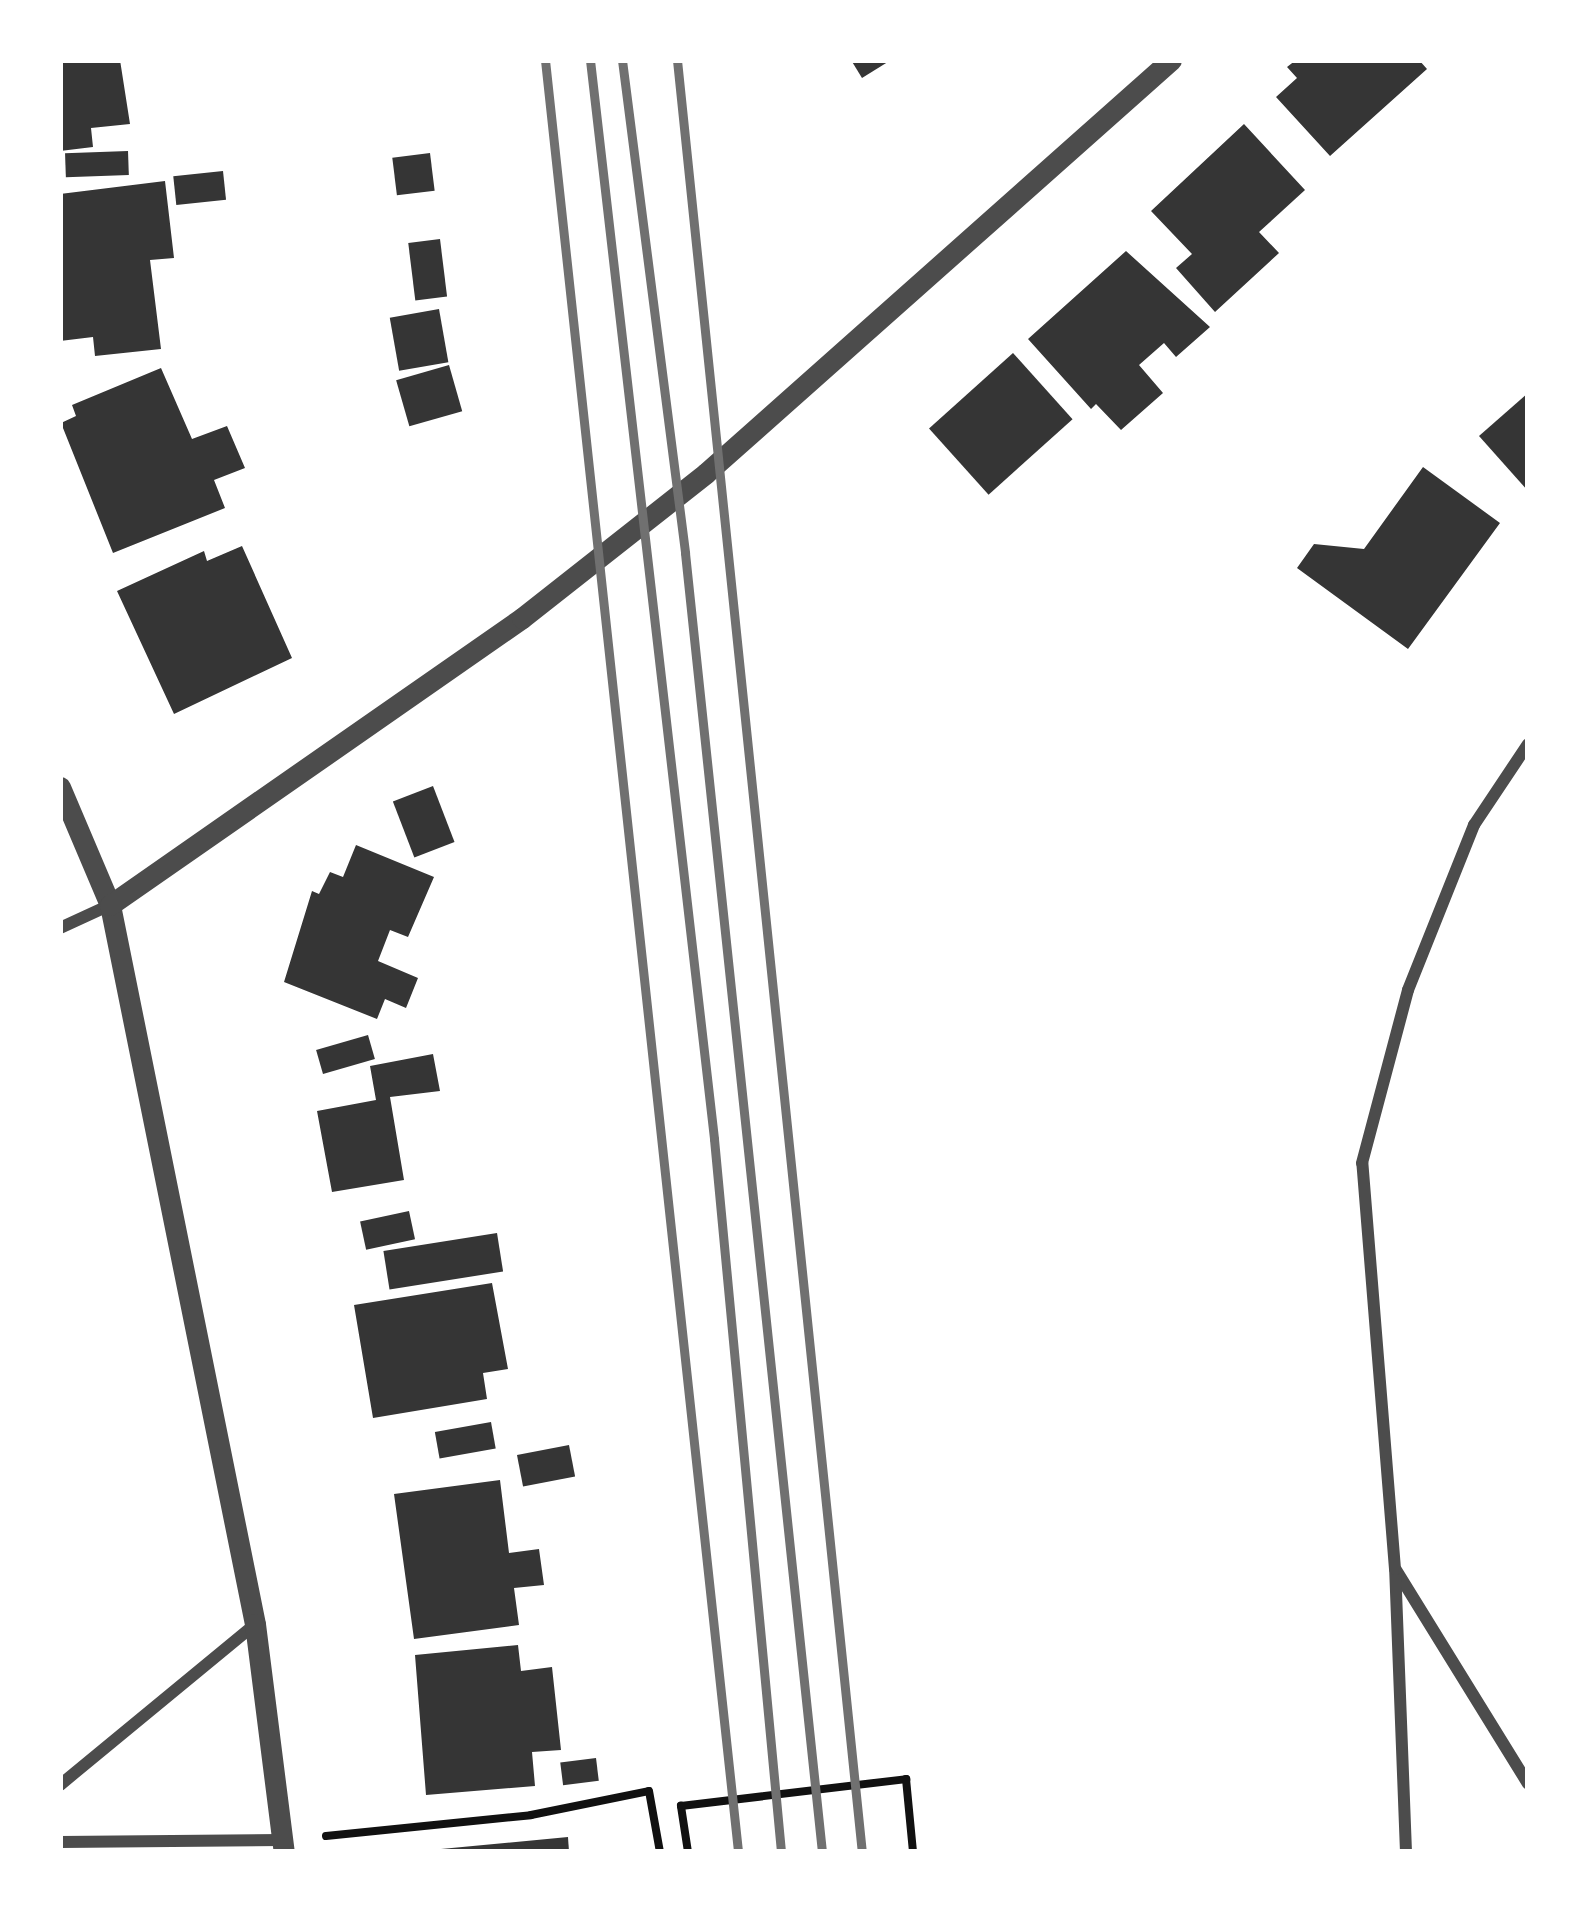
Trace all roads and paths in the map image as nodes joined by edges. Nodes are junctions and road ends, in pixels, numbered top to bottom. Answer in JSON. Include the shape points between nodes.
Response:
{"nodes":[{"id":1,"x":1171,"y":60,"type":"edge"},
{"id":2,"x":1528,"y":744,"type":"edge"},
{"id":3,"x":60,"y":788,"type":"edge"},
{"id":4,"x":110,"y":904,"type":"junction"},
{"id":5,"x":60,"y":928,"type":"edge"},
{"id":6,"x":1395,"y":1569,"type":"junction"},
{"id":7,"x":255,"y":1624,"type":"junction"},
{"id":8,"x":1528,"y":1784,"type":"edge"},
{"id":9,"x":60,"y":1785,"type":"edge"},
{"id":10,"x":60,"y":1842,"type":"edge"},
{"id":11,"x":283,"y":1846,"type":"edge"},
{"id":12,"x":660,"y":1852,"type":"edge"},
{"id":13,"x":688,"y":1852,"type":"edge"},
{"id":14,"x":913,"y":1852,"type":"edge"},
{"id":15,"x":1406,"y":1852,"type":"edge"}],
"edges":[{"from":1,"to":4,"type":"street","via":[[687,488],[522,618]]},
{"from":2,"to":6,"type":"street","via":[[1474,825],[1408,990],[1362,1162]]},
{"from":3,"to":4,"type":"street"},
{"from":4,"to":5,"type":"street"},
{"from":4,"to":7,"type":"street"},
{"from":6,"to":8,"type":"street"},
{"from":6,"to":15,"type":"street"},
{"from":7,"to":9,"type":"street"},
{"from":7,"to":11,"type":"street"},
{"from":10,"to":11,"type":"street"},
{"from":11,"to":12,"type":"path","via":[[531,1815],[649,1790]]},
{"from":13,"to":14,"type":"path","via":[[681,1806],[906,1778]]}]}
